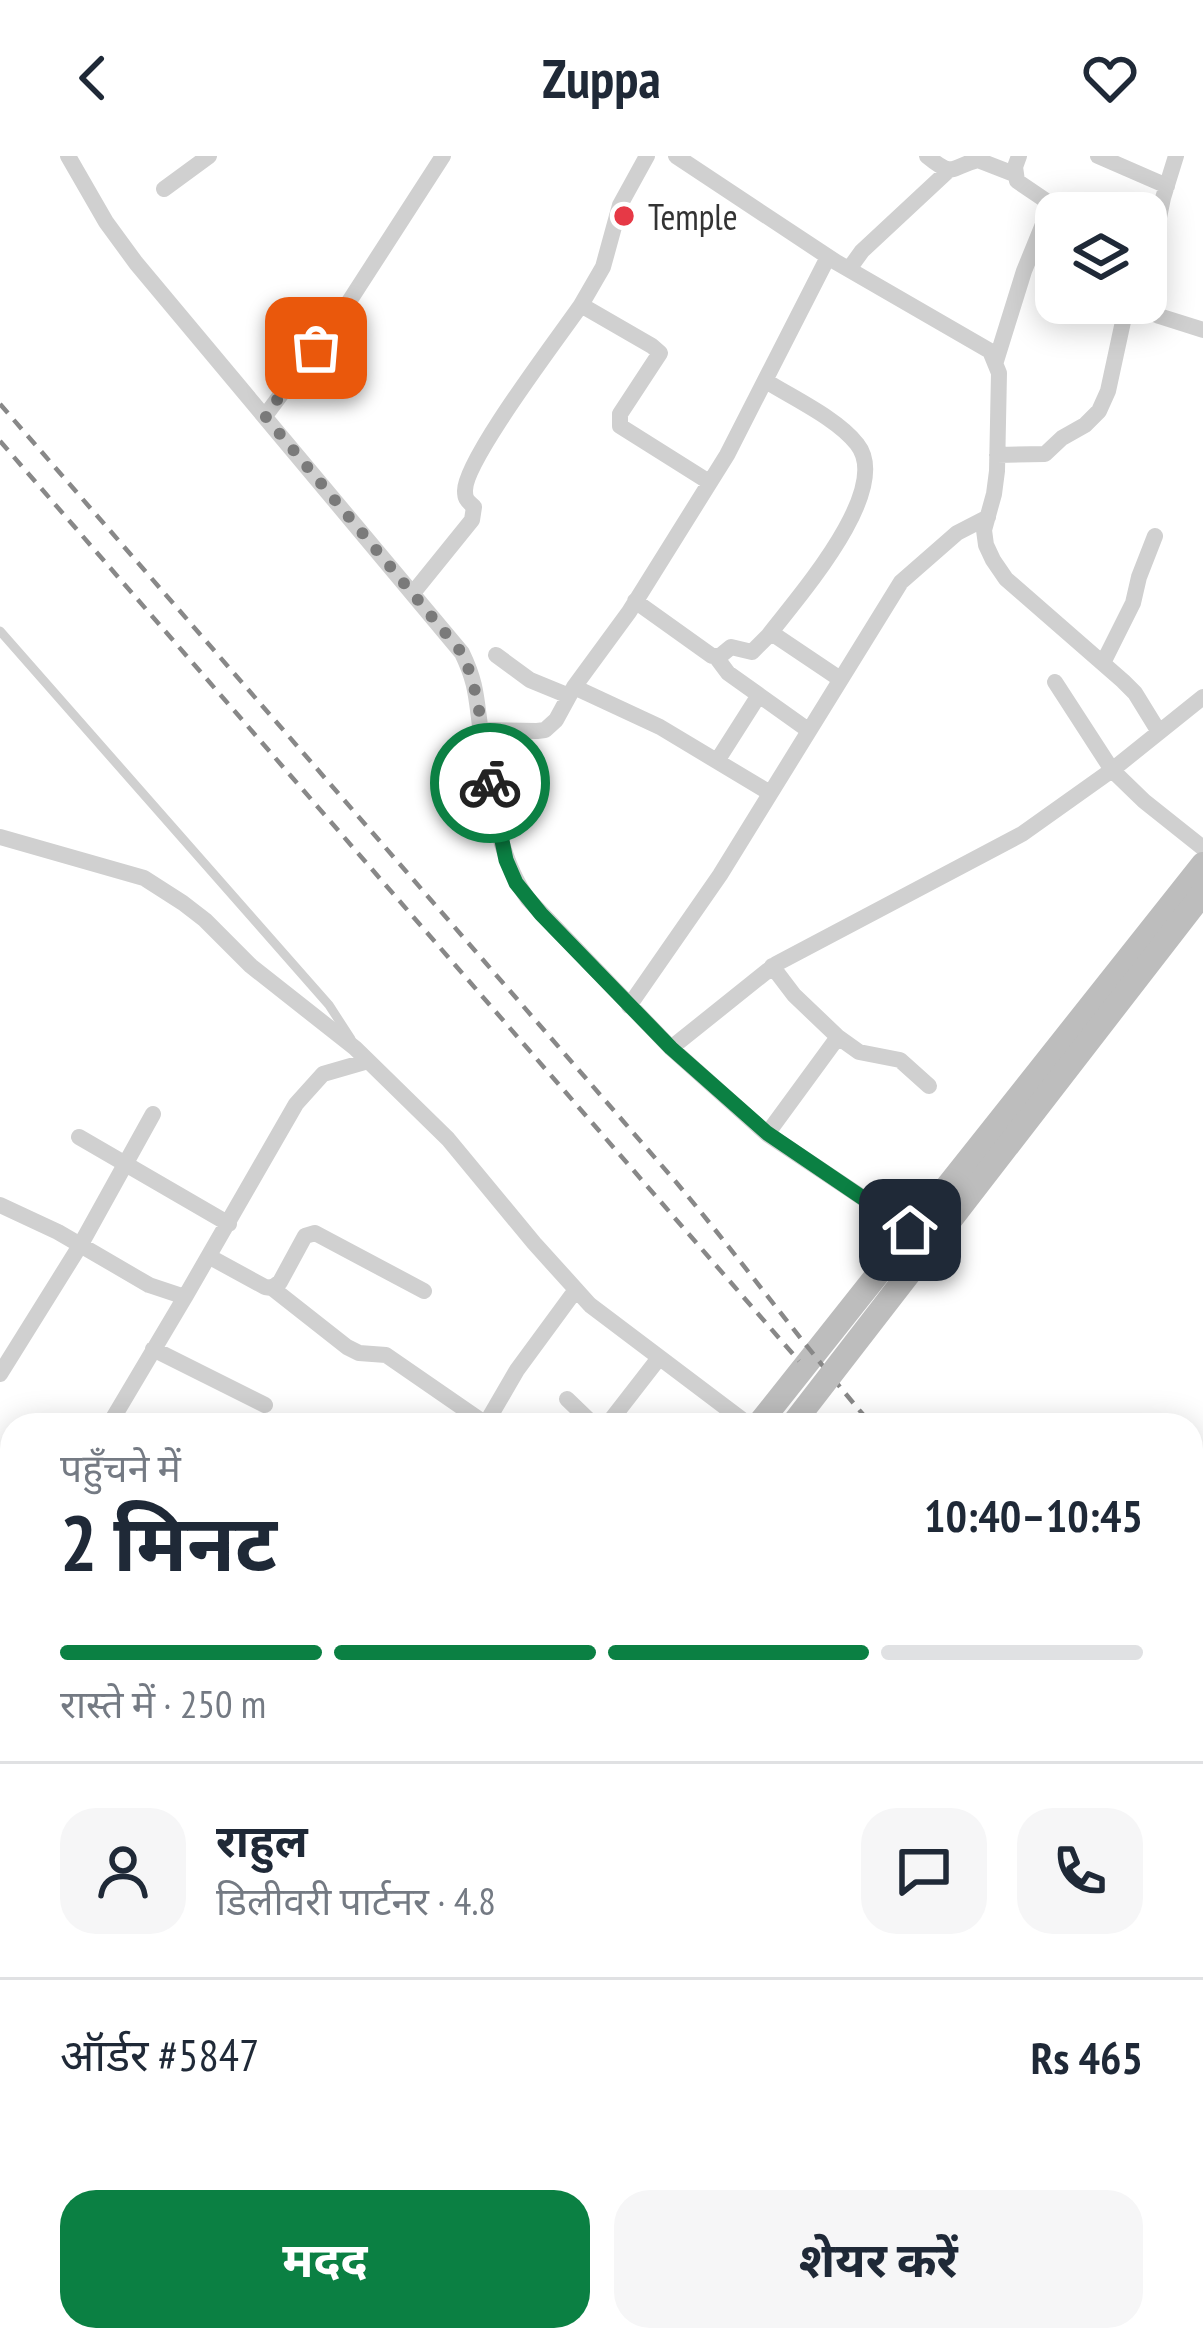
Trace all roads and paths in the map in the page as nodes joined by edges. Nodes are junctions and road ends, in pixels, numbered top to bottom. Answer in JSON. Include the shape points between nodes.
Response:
{"nodes":[{"id":1,"x":68,"y":156,"type":"edge"},
{"id":2,"x":209,"y":156,"type":"edge"},
{"id":3,"x":443,"y":156,"type":"edge"},
{"id":4,"x":647,"y":156,"type":"edge"},
{"id":5,"x":676,"y":156,"type":"edge"},
{"id":6,"x":927,"y":156,"type":"edge"},
{"id":7,"x":1098,"y":156,"type":"edge"},
{"id":8,"x":1176,"y":156,"type":"edge"},
{"id":9,"x":1017,"y":165,"type":"edge"},
{"id":10,"x":949,"y":170,"type":"junction"},
{"id":11,"x":1167,"y":186,"type":"junction"},
{"id":12,"x":164,"y":189,"type":"dead end"},
{"id":13,"x":1166,"y":192,"type":"edge"},
{"id":14,"x":829,"y":257,"type":"junction"},
{"id":15,"x":849,"y":269,"type":"junction"},
{"id":16,"x":581,"y":305,"type":"junction"},
{"id":17,"x":1167,"y":316,"type":"edge"},
{"id":18,"x":1129,"y":324,"type":"edge"},
{"id":19,"x":1203,"y":330,"type":"edge"},
{"id":20,"x":996,"y":361,"type":"junction"},
{"id":21,"x":766,"y":381,"type":"junction"},
{"id":22,"x":265,"y":416,"type":"junction"},
{"id":23,"x":997,"y":455,"type":"junction"},
{"id":24,"x":710,"y":482,"type":"junction"},
{"id":25,"x":988,"y":517,"type":"junction"},
{"id":26,"x":1155,"y":536,"type":"dead end"},
{"id":27,"x":413,"y":593,"type":"junction"},
{"id":28,"x":635,"y":601,"type":"junction"},
{"id":29,"x":0,"y":631,"type":"edge"},
{"id":30,"x":768,"y":635,"type":"junction"},
{"id":31,"x":496,"y":655,"type":"dead end"},
{"id":32,"x":716,"y":657,"type":"junction"},
{"id":33,"x":1102,"y":663,"type":"junction"},
{"id":34,"x":840,"y":679,"type":"junction"},
{"id":35,"x":1054,"y":682,"type":"dead end"},
{"id":36,"x":571,"y":692,"type":"junction"},
{"id":37,"x":759,"y":695,"type":"junction"},
{"id":38,"x":1203,"y":698,"type":"edge"},
{"id":39,"x":480,"y":730,"type":"junction"},
{"id":40,"x":808,"y":730,"type":"junction"},
{"id":41,"x":1159,"y":732,"type":"junction"},
{"id":42,"x":716,"y":761,"type":"junction"},
{"id":43,"x":1112,"y":770,"type":"junction"},
{"id":44,"x":770,"y":793,"type":"junction"},
{"id":45,"x":0,"y":837,"type":"edge"},
{"id":46,"x":1203,"y":848,"type":"edge"},
{"id":47,"x":1203,"y":864,"type":"edge"},
{"id":48,"x":1203,"y":893,"type":"edge"},
{"id":49,"x":772,"y":966,"type":"junction"},
{"id":50,"x":629,"y":1006,"type":"junction"},
{"id":51,"x":838,"y":1037,"type":"junction"},
{"id":52,"x":671,"y":1048,"type":"junction"},
{"id":53,"x":365,"y":1057,"type":"junction"},
{"id":54,"x":928,"y":1086,"type":"dead end"},
{"id":55,"x":153,"y":1114,"type":"dead end"},
{"id":56,"x":767,"y":1133,"type":"junction"},
{"id":57,"x":79,"y":1137,"type":"dead end"},
{"id":58,"x":125,"y":1163,"type":"junction"},
{"id":59,"x":0,"y":1205,"type":"edge"},
{"id":60,"x":229,"y":1224,"type":"junction"},
{"id":61,"x":910,"y":1230,"type":"junction"},
{"id":62,"x":81,"y":1244,"type":"junction"},
{"id":63,"x":210,"y":1257,"type":"junction"},
{"id":64,"x":272,"y":1288,"type":"junction"},
{"id":65,"x":424,"y":1291,"type":"dead end"},
{"id":66,"x":575,"y":1291,"type":"junction"},
{"id":67,"x":184,"y":1297,"type":"junction"},
{"id":68,"x":153,"y":1349,"type":"junction"},
{"id":69,"x":659,"y":1358,"type":"junction"},
{"id":70,"x":0,"y":1374,"type":"edge"},
{"id":71,"x":567,"y":1399,"type":"dead end"},
{"id":72,"x":265,"y":1405,"type":"dead end"},
{"id":73,"x":116,"y":1413,"type":"edge"},
{"id":74,"x":469,"y":1413,"type":"edge"},
{"id":75,"x":492,"y":1413,"type":"edge"},
{"id":76,"x":582,"y":1413,"type":"edge"},
{"id":77,"x":616,"y":1413,"type":"edge"},
{"id":78,"x":736,"y":1413,"type":"edge"},
{"id":79,"x":763,"y":1413,"type":"edge"},
{"id":80,"x":801,"y":1413,"type":"edge"}],
"edges":[{"from":1,"to":22,"type":"street","via":[[136,263]]},
{"from":2,"to":12,"type":"street"},
{"from":3,"to":22,"type":"street"},
{"from":4,"to":16,"type":"street"},
{"from":5,"to":14,"type":"street"},
{"from":6,"to":10,"type":"street"},
{"from":7,"to":11,"type":"street"},
{"from":8,"to":11,"type":"street"},
{"from":9,"to":10,"type":"street","via":[[978,160]]},
{"from":9,"to":20,"type":"street","via":[[1017,182],[1045,200],[1048,212]]},
{"from":10,"to":15,"type":"street"},
{"from":11,"to":13,"type":"street"},
{"from":14,"to":15,"type":"street"},
{"from":14,"to":21,"type":"street"},
{"from":15,"to":20,"type":"street","via":[[978,342]]},
{"from":16,"to":24,"type":"street","via":[[659,353],[620,413],[620,426]]},
{"from":16,"to":27,"type":"street","via":[[478,454],[464,489],[472,520]]},
{"from":17,"to":19,"type":"street"},
{"from":18,"to":23,"type":"street","via":[[1093,419],[1045,454]]},
{"from":20,"to":23,"type":"street"},
{"from":21,"to":24,"type":"street"},
{"from":21,"to":30,"type":"street","via":[[854,440],[866,472],[830,554]]},
{"from":22,"to":27,"type":"street"},
{"from":23,"to":25,"type":"street"},
{"from":24,"to":28,"type":"street"},
{"from":25,"to":33,"type":"street","via":[[986,545],[1006,579]]},
{"from":25,"to":34,"type":"street","via":[[901,582]]},
{"from":26,"to":33,"type":"street"},
{"from":27,"to":39,"type":"street","via":[[462,653],[477,687]]},
{"from":28,"to":32,"type":"street"},
{"from":28,"to":36,"type":"street"},
{"from":29,"to":53,"type":"lane","via":[[287,956]]},
{"from":30,"to":32,"type":"street","via":[[752,652],[731,647]]},
{"from":30,"to":34,"type":"street"},
{"from":31,"to":36,"type":"street","via":[[530,680]]},
{"from":32,"to":37,"type":"street"},
{"from":33,"to":41,"type":"street","via":[[1135,693]]},
{"from":34,"to":40,"type":"street"},
{"from":35,"to":43,"type":"street"},
{"from":36,"to":39,"type":"street","via":[[545,730]]},
{"from":36,"to":42,"type":"street","via":[[642,718]]},
{"from":37,"to":40,"type":"street"},
{"from":37,"to":42,"type":"street"},
{"from":38,"to":41,"type":"street"},
{"from":39,"to":50,"type":"street","via":[[516,883]]},
{"from":40,"to":44,"type":"street"},
{"from":41,"to":43,"type":"street"},
{"from":42,"to":44,"type":"street"},
{"from":43,"to":46,"type":"street"},
{"from":43,"to":49,"type":"street","via":[[1022,834]]},
{"from":44,"to":50,"type":"street"},
{"from":45,"to":53,"type":"street","via":[[165,890]]},
{"from":47,"to":61,"type":"street"},
{"from":48,"to":80,"type":"street","bridge":true},
{"from":49,"to":51,"type":"street"},
{"from":49,"to":52,"type":"street"},
{"from":50,"to":52,"type":"street"},
{"from":51,"to":54,"type":"street","via":[[859,1052],[900,1060]]},
{"from":51,"to":56,"type":"street"},
{"from":52,"to":56,"type":"street"},
{"from":53,"to":60,"type":"street","via":[[323,1074],[296,1104]]},
{"from":53,"to":66,"type":"street","via":[[448,1138]]},
{"from":55,"to":58,"type":"street"},
{"from":56,"to":61,"type":"street"},
{"from":57,"to":58,"type":"street"},
{"from":58,"to":60,"type":"street"},
{"from":58,"to":62,"type":"street"},
{"from":59,"to":62,"type":"street"},
{"from":60,"to":63,"type":"street"},
{"from":61,"to":79,"type":"street"},
{"from":62,"to":67,"type":"street"},
{"from":62,"to":70,"type":"street"},
{"from":63,"to":64,"type":"street"},
{"from":63,"to":67,"type":"street"},
{"from":64,"to":65,"type":"street","via":[[305,1236],[315,1233]]},
{"from":64,"to":74,"type":"street","via":[[347,1348],[386,1355]]},
{"from":66,"to":69,"type":"street"},
{"from":66,"to":75,"type":"street"},
{"from":67,"to":68,"type":"street"},
{"from":68,"to":72,"type":"street"},
{"from":68,"to":73,"type":"street"},
{"from":69,"to":77,"type":"street"},
{"from":69,"to":78,"type":"street"},
{"from":71,"to":76,"type":"street"}]}
